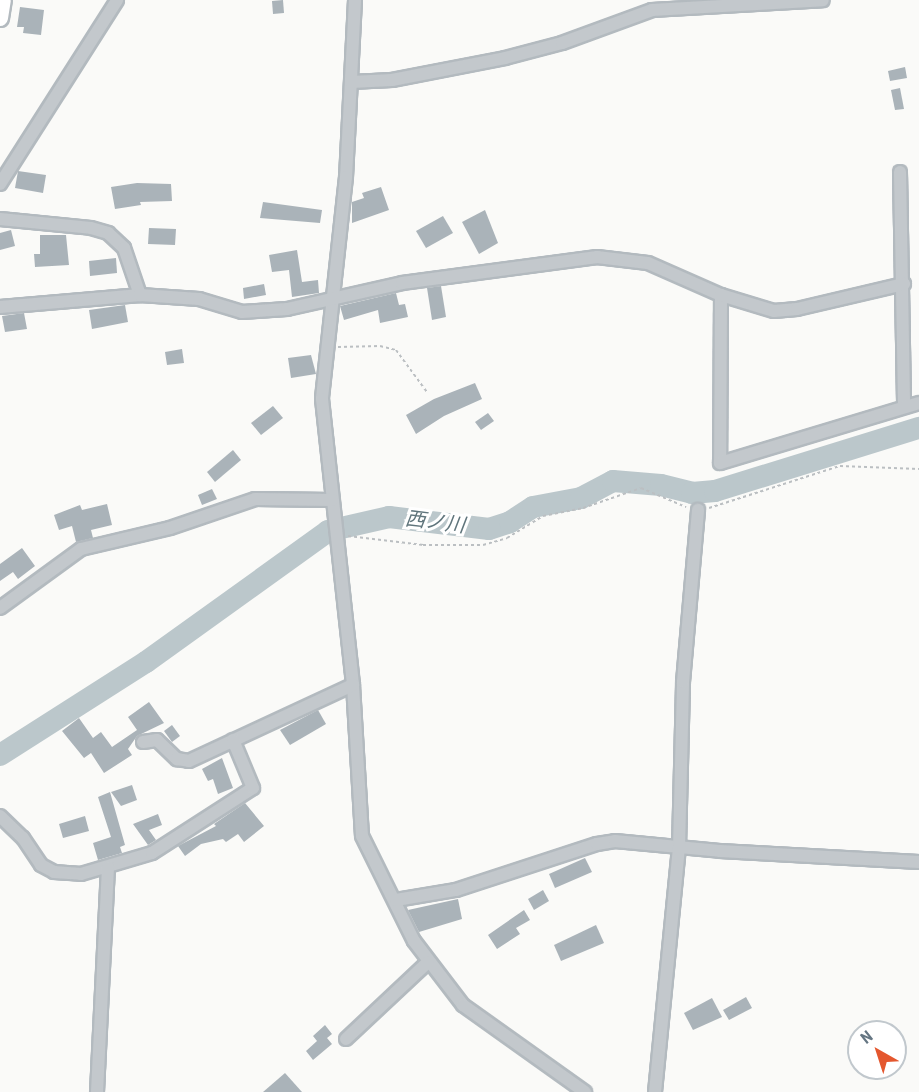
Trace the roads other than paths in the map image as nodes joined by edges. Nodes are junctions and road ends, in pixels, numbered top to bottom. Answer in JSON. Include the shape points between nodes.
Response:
{"nodes":[{"id":1,"x":3,"y":0,"type":"edge"},
{"id":2,"x":117,"y":0,"type":"edge"},
{"id":3,"x":355,"y":0,"type":"edge"},
{"id":4,"x":823,"y":0,"type":"edge"},
{"id":5,"x":0,"y":18,"type":"edge"},
{"id":6,"x":351,"y":81,"type":"junction"},
{"id":7,"x":900,"y":172,"type":"dead end"},
{"id":8,"x":0,"y":184,"type":"edge"},
{"id":9,"x":0,"y":219,"type":"edge"},
{"id":10,"x":904,"y":284,"type":"junction"},
{"id":11,"x":140,"y":295,"type":"junction"},
{"id":12,"x":721,"y":295,"type":"junction"},
{"id":13,"x":335,"y":297,"type":"junction"},
{"id":14,"x":0,"y":307,"type":"edge"},
{"id":15,"x":919,"y":403,"type":"edge"},
{"id":16,"x":904,"y":407,"type":"junction"},
{"id":17,"x":332,"y":500,"type":"junction"},
{"id":18,"x":698,"y":510,"type":"road end"},
{"id":19,"x":0,"y":608,"type":"edge"},
{"id":20,"x":354,"y":685,"type":"junction"},
{"id":21,"x":233,"y":740,"type":"junction"},
{"id":22,"x":143,"y":742,"type":"dead end"},
{"id":23,"x":0,"y":816,"type":"edge"},
{"id":24,"x":679,"y":848,"type":"junction"},
{"id":25,"x":919,"y":862,"type":"edge"},
{"id":26,"x":108,"y":867,"type":"junction"},
{"id":27,"x":396,"y":900,"type":"junction"},
{"id":28,"x":428,"y":962,"type":"junction"},
{"id":29,"x":346,"y":1039,"type":"dead end"},
{"id":30,"x":97,"y":1092,"type":"edge"},
{"id":31,"x":585,"y":1092,"type":"edge"},
{"id":32,"x":655,"y":1092,"type":"edge"}],
"edges":[{"from":1,"to":5,"type":"main road"},
{"from":2,"to":8,"type":"street"},
{"from":3,"to":6,"type":"street"},
{"from":4,"to":6,"type":"street","via":[[652,10],[562,43],[505,58],[401,78]]},
{"from":6,"to":13,"type":"street"},
{"from":7,"to":10,"type":"street"},
{"from":9,"to":11,"type":"street","via":[[108,233],[124,248]]},
{"from":10,"to":12,"type":"street","via":[[785,310],[762,309]]},
{"from":10,"to":16,"type":"street"},
{"from":11,"to":13,"type":"street","via":[[199,300],[242,312],[287,309]]},
{"from":11,"to":14,"type":"street"},
{"from":12,"to":13,"type":"street","via":[[648,263],[597,257],[436,277]]},
{"from":12,"to":16,"type":"street","via":[[720,463]]},
{"from":13,"to":17,"type":"street","via":[[322,399]]},
{"from":15,"to":16,"type":"street"},
{"from":17,"to":19,"type":"street","via":[[255,499],[170,528],[81,549]]},
{"from":17,"to":20,"type":"street"},
{"from":18,"to":24,"type":"street","via":[[683,682]]},
{"from":20,"to":21,"type":"street"},
{"from":20,"to":27,"type":"street","via":[[362,836]]},
{"from":21,"to":22,"type":"street","via":[[189,762],[180,761],[157,740]]},
{"from":21,"to":26,"type":"street","via":[[253,788],[167,846]]},
{"from":23,"to":26,"type":"street","via":[[23,838],[41,866],[54,872],[81,874]]},
{"from":24,"to":25,"type":"street"},
{"from":24,"to":27,"type":"street","via":[[615,841],[597,844],[497,879],[425,898]]},
{"from":24,"to":32,"type":"street"},
{"from":26,"to":30,"type":"street"},
{"from":27,"to":28,"type":"street","via":[[406,928]]},
{"from":28,"to":29,"type":"street"},
{"from":28,"to":31,"type":"street","via":[[462,1005]]}]}
